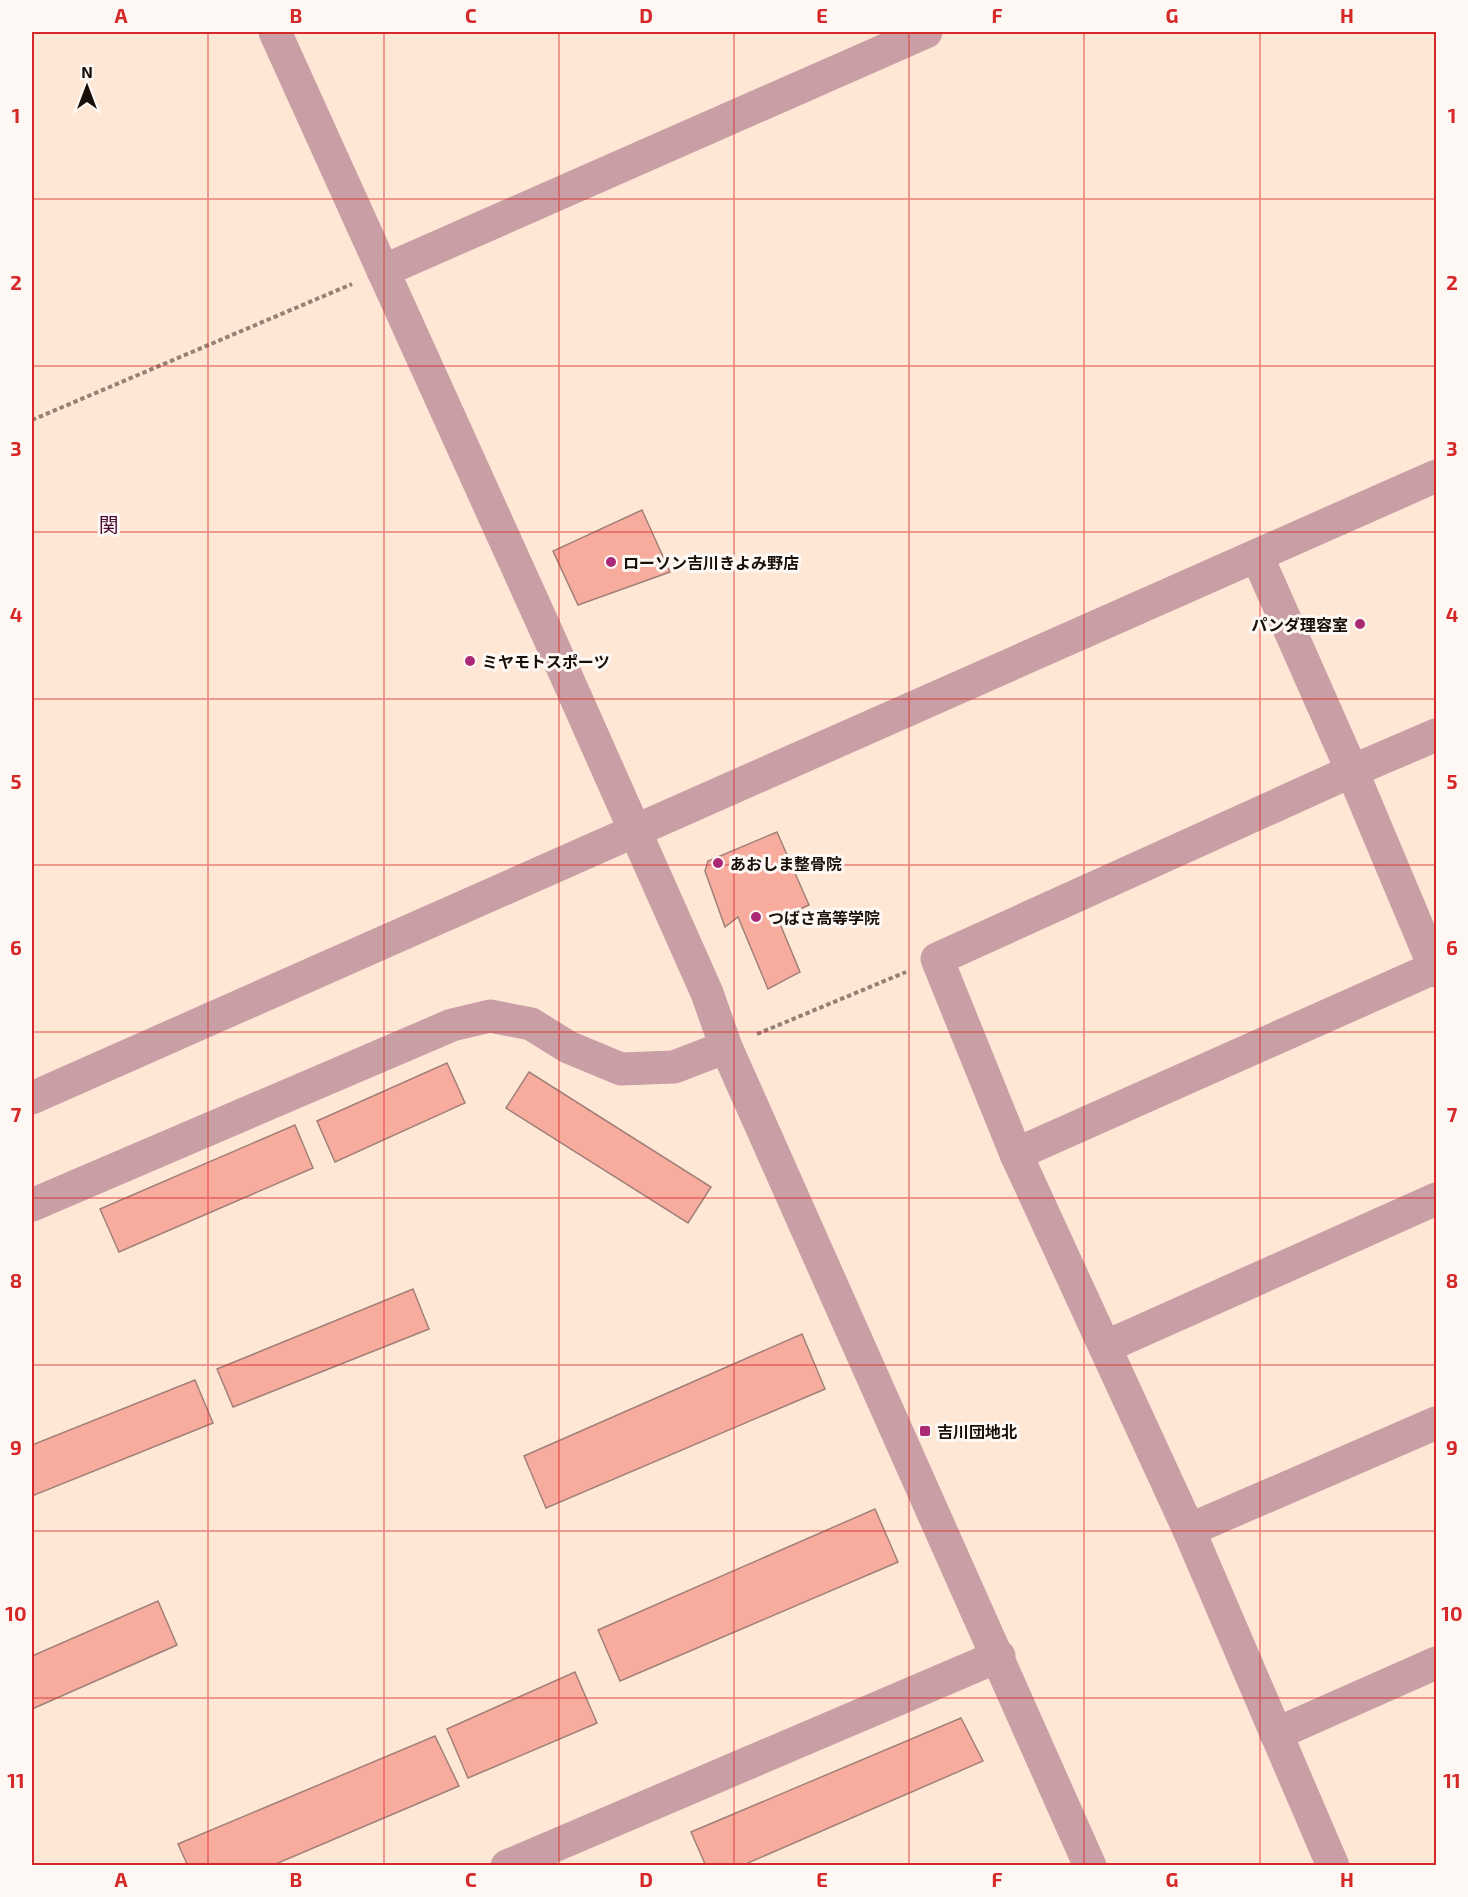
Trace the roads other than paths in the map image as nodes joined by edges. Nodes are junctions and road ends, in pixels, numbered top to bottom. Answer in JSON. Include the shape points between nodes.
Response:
{"nodes":[{"id":1,"x":275,"y":32,"type":"edge"},
{"id":2,"x":926,"y":32,"type":"edge"},
{"id":3,"x":383,"y":271,"type":"junction"},
{"id":4,"x":1437,"y":477,"type":"edge"},
{"id":5,"x":1257,"y":556,"type":"junction"},
{"id":6,"x":1437,"y":735,"type":"edge"},
{"id":7,"x":1352,"y":771,"type":"junction"},
{"id":8,"x":634,"y":832,"type":"junction"},
{"id":9,"x":1436,"y":969,"type":"edge"},
{"id":10,"x":726,"y":1047,"type":"junction"},
{"id":11,"x":32,"y":1098,"type":"edge"},
{"id":12,"x":1016,"y":1154,"type":"junction"},
{"id":13,"x":1437,"y":1199,"type":"edge"},
{"id":14,"x":32,"y":1205,"type":"edge"},
{"id":15,"x":1105,"y":1347,"type":"junction"},
{"id":16,"x":1437,"y":1423,"type":"edge"},
{"id":17,"x":1189,"y":1530,"type":"junction"},
{"id":18,"x":999,"y":1656,"type":"junction"},
{"id":19,"x":1437,"y":1663,"type":"edge"},
{"id":20,"x":1276,"y":1734,"type":"junction"},
{"id":21,"x":507,"y":1866,"type":"edge"},
{"id":22,"x":1090,"y":1866,"type":"edge"},
{"id":23,"x":1333,"y":1866,"type":"edge"}],
"edges":[{"from":1,"to":3,"type":"street"},
{"from":2,"to":3,"type":"street"},
{"from":3,"to":8,"type":"street"},
{"from":4,"to":5,"type":"street"},
{"from":5,"to":7,"type":"street"},
{"from":5,"to":8,"type":"street"},
{"from":6,"to":7,"type":"street"},
{"from":7,"to":9,"type":"street"},
{"from":7,"to":12,"type":"street","via":[[937,959]]},
{"from":8,"to":10,"type":"street","via":[[707,993]]},
{"from":8,"to":11,"type":"street"},
{"from":9,"to":12,"type":"street"},
{"from":10,"to":14,"type":"street","via":[[674,1067],[621,1069],[568,1047],[531,1024],[489,1016],[452,1025]]},
{"from":10,"to":18,"type":"street"},
{"from":12,"to":15,"type":"street"},
{"from":13,"to":15,"type":"street"},
{"from":15,"to":17,"type":"street"},
{"from":16,"to":17,"type":"street"},
{"from":17,"to":20,"type":"street"},
{"from":18,"to":21,"type":"street"},
{"from":18,"to":22,"type":"street"},
{"from":19,"to":20,"type":"street"},
{"from":20,"to":23,"type":"street"}]}
